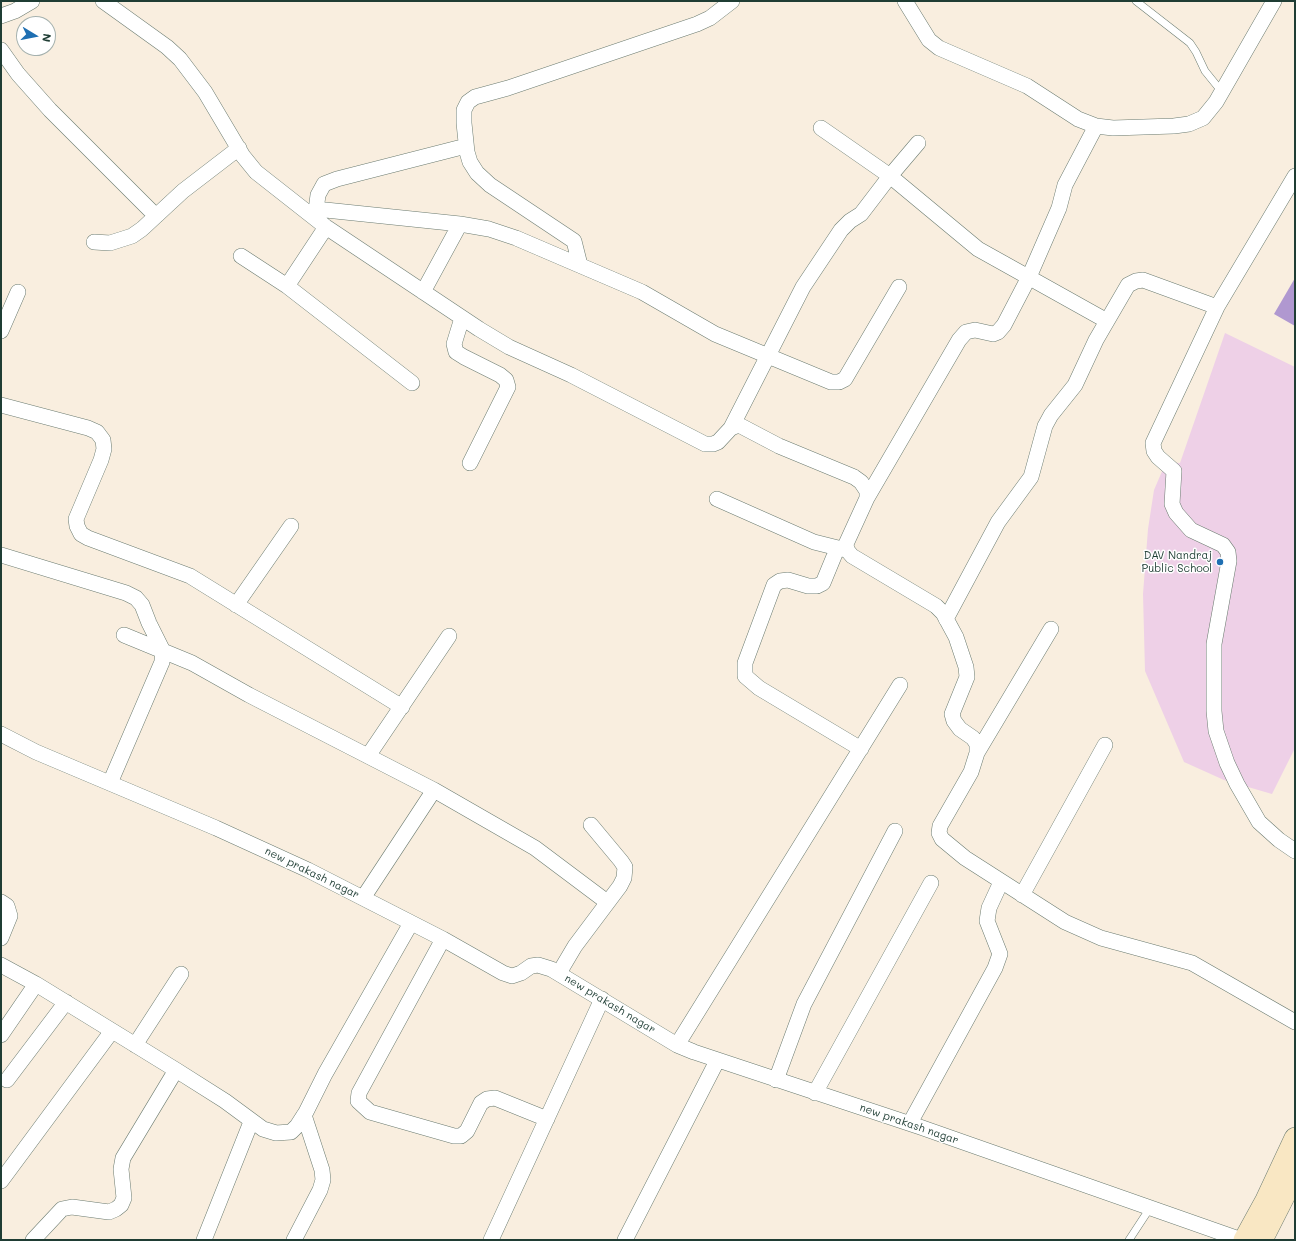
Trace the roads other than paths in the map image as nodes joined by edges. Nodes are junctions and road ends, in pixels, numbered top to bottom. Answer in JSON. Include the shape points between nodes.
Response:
{"nodes":[{"id":1,"x":32,"y":1,"type":"edge"},
{"id":2,"x":103,"y":1,"type":"edge"},
{"id":3,"x":732,"y":1,"type":"edge"},
{"id":4,"x":905,"y":1,"type":"edge"},
{"id":5,"x":1136,"y":1,"type":"edge"},
{"id":6,"x":1274,"y":1,"type":"edge"},
{"id":7,"x":1,"y":16,"type":"edge"},
{"id":8,"x":1,"y":50,"type":"edge"},
{"id":9,"x":1222,"y":92,"type":"junction"},
{"id":10,"x":1096,"y":126,"type":"junction"},
{"id":11,"x":820,"y":128,"type":"dead end"},
{"id":12,"x":918,"y":143,"type":"dead end"},
{"id":13,"x":466,"y":146,"type":"junction"},
{"id":14,"x":239,"y":148,"type":"junction"},
{"id":15,"x":890,"y":176,"type":"junction"},
{"id":16,"x":1295,"y":176,"type":"edge"},
{"id":17,"x":156,"y":216,"type":"junction"},
{"id":18,"x":319,"y":218,"type":"junction"},
{"id":19,"x":460,"y":224,"type":"junction"},
{"id":20,"x":94,"y":242,"type":"dead end"},
{"id":21,"x":241,"y":256,"type":"dead end"},
{"id":22,"x":580,"y":265,"type":"junction"},
{"id":23,"x":1029,"y":277,"type":"junction"},
{"id":24,"x":288,"y":286,"type":"junction"},
{"id":25,"x":899,"y":287,"type":"dead end"},
{"id":26,"x":18,"y":292,"type":"dead end"},
{"id":27,"x":423,"y":292,"type":"junction"},
{"id":28,"x":1217,"y":307,"type":"junction"},
{"id":29,"x":462,"y":318,"type":"junction"},
{"id":30,"x":1107,"y":321,"type":"junction"},
{"id":31,"x":1,"y":332,"type":"edge"},
{"id":32,"x":766,"y":355,"type":"junction"},
{"id":33,"x":412,"y":383,"type":"dead end"},
{"id":34,"x":1,"y":405,"type":"edge"},
{"id":35,"x":730,"y":428,"type":"junction"},
{"id":36,"x":470,"y":463,"type":"dead end"},
{"id":37,"x":867,"y":498,"type":"junction"},
{"id":38,"x":717,"y":499,"type":"dead end"},
{"id":39,"x":291,"y":526,"type":"dead end"},
{"id":40,"x":842,"y":550,"type":"junction"},
{"id":41,"x":1,"y":555,"type":"edge"},
{"id":42,"x":236,"y":605,"type":"junction"},
{"id":43,"x":946,"y":618,"type":"junction"},
{"id":44,"x":1051,"y":628,"type":"dead end"},
{"id":45,"x":124,"y":635,"type":"dead end"},
{"id":46,"x":449,"y":636,"type":"dead end"},
{"id":47,"x":163,"y":651,"type":"junction"},
{"id":48,"x":900,"y":685,"type":"dead end"},
{"id":49,"x":402,"y":707,"type":"junction"},
{"id":50,"x":1,"y":734,"type":"edge"},
{"id":51,"x":1105,"y":745,"type":"dead end"},
{"id":52,"x":861,"y":749,"type":"junction"},
{"id":53,"x":977,"y":753,"type":"junction"},
{"id":54,"x":368,"y":756,"type":"junction"},
{"id":55,"x":110,"y":783,"type":"junction"},
{"id":56,"x":434,"y":790,"type":"junction"},
{"id":57,"x":591,"y":825,"type":"dead end"},
{"id":58,"x":895,"y":831,"type":"dead end"},
{"id":59,"x":1295,"y":851,"type":"edge"},
{"id":60,"x":1001,"y":882,"type":"junction"},
{"id":61,"x":931,"y":883,"type":"dead end"},
{"id":62,"x":1022,"y":895,"type":"junction"},
{"id":63,"x":363,"y":898,"type":"junction"},
{"id":64,"x":1,"y":902,"type":"edge"},
{"id":65,"x":607,"y":902,"type":"junction"},
{"id":66,"x":411,"y":923,"type":"junction"},
{"id":67,"x":1,"y":938,"type":"edge"},
{"id":68,"x":443,"y":939,"type":"junction"},
{"id":69,"x":1,"y":965,"type":"edge"},
{"id":70,"x":559,"y":973,"type":"junction"},
{"id":71,"x":181,"y":974,"type":"dead end"},
{"id":72,"x":36,"y":984,"type":"junction"},
{"id":73,"x":602,"y":999,"type":"junction"},
{"id":74,"x":66,"y":1002,"type":"junction"},
{"id":75,"x":1295,"y":1022,"type":"edge"},
{"id":76,"x":112,"y":1031,"type":"junction"},
{"id":77,"x":1,"y":1035,"type":"edge"},
{"id":78,"x":135,"y":1045,"type":"junction"},
{"id":79,"x":677,"y":1045,"type":"junction"},
{"id":80,"x":717,"y":1061,"type":"junction"},
{"id":81,"x":176,"y":1070,"type":"junction"},
{"id":82,"x":7,"y":1080,"type":"dead end"},
{"id":83,"x":776,"y":1080,"type":"junction"},
{"id":84,"x":815,"y":1093,"type":"junction"},
{"id":85,"x":304,"y":1115,"type":"junction"},
{"id":86,"x":546,"y":1119,"type":"junction"},
{"id":87,"x":250,"y":1122,"type":"junction"},
{"id":88,"x":910,"y":1124,"type":"junction"},
{"id":89,"x":1295,"y":1138,"type":"edge"},
{"id":90,"x":1295,"y":1175,"type":"edge"},
{"id":91,"x":1,"y":1181,"type":"edge"},
{"id":92,"x":1150,"y":1207,"type":"junction"},
{"id":93,"x":33,"y":1240,"type":"edge"},
{"id":94,"x":204,"y":1240,"type":"edge"},
{"id":95,"x":294,"y":1240,"type":"edge"},
{"id":96,"x":491,"y":1240,"type":"edge"},
{"id":97,"x":625,"y":1240,"type":"edge"},
{"id":98,"x":1129,"y":1240,"type":"edge"},
{"id":99,"x":1243,"y":1240,"type":"edge"},
{"id":100,"x":1262,"y":1240,"type":"edge"}],
"edges":[{"from":1,"to":7,"type":"street"},
{"from":2,"to":14,"type":"street","via":[[180,59],[205,92]]},
{"from":3,"to":13,"type":"street","via":[[710,18],[697,24],[508,88],[474,97],[464,110]]},
{"from":4,"to":10,"type":"street","via":[[929,40],[939,48],[1027,86],[1068,114]]},
{"from":5,"to":9,"type":"lane","via":[[1190,44],[1205,71]]},
{"from":6,"to":9,"type":"street"},
{"from":8,"to":17,"type":"street","via":[[18,74],[50,110]]},
{"from":9,"to":10,"type":"street","via":[[1203,118],[1189,124],[1151,128]]},
{"from":10,"to":23,"type":"street","via":[[1065,185],[1059,208]]},
{"from":11,"to":15,"type":"street"},
{"from":12,"to":15,"type":"street"},
{"from":13,"to":18,"type":"street","via":[[324,184],[318,195]]},
{"from":13,"to":22,"type":"street","via":[[470,162],[477,173],[574,240]]},
{"from":14,"to":17,"type":"street"},
{"from":14,"to":18,"type":"street","via":[[256,172]]},
{"from":15,"to":23,"type":"street","via":[[972,245]]},
{"from":15,"to":32,"type":"street","via":[[862,214],[841,230],[803,287]]},
{"from":16,"to":28,"type":"street"},
{"from":17,"to":20,"type":"street","via":[[132,236],[110,243]]},
{"from":18,"to":19,"type":"street"},
{"from":18,"to":24,"type":"street"},
{"from":18,"to":27,"type":"street"},
{"from":19,"to":22,"type":"street","via":[[489,229],[516,238]]},
{"from":19,"to":27,"type":"street"},
{"from":21,"to":24,"type":"street"},
{"from":22,"to":32,"type":"street","via":[[642,292],[715,334]]},
{"from":23,"to":30,"type":"street"},
{"from":23,"to":37,"type":"street","via":[[998,332],[966,332],[959,340]]},
{"from":24,"to":33,"type":"street"},
{"from":25,"to":32,"type":"street","via":[[845,379],[831,382]]},
{"from":26,"to":31,"type":"street"},
{"from":27,"to":29,"type":"street"},
{"from":28,"to":30,"type":"street","via":[[1143,280],[1128,285]]},
{"from":28,"to":59,"type":"street","via":[[1157,434],[1154,451],[1174,471],[1172,504],[1182,521],[1191,530],[1223,545],[1228,552],[1229,561],[1214,644],[1216,731],[1227,763],[1248,807],[1270,834]]},
{"from":29,"to":35,"type":"street","via":[[509,347],[572,375],[705,444],[718,442]]},
{"from":29,"to":36,"type":"street","via":[[454,344],[456,352],[500,375],[506,380],[508,387]]},
{"from":30,"to":43,"type":"street","via":[[1075,385],[1045,426],[1031,477],[990,536]]},
{"from":32,"to":35,"type":"street"},
{"from":34,"to":42,"type":"street","via":[[88,428],[97,432],[103,440],[102,460],[76,519],[81,534],[190,576]]},
{"from":35,"to":37,"type":"street","via":[[739,425],[779,446],[854,478],[861,482],[867,491]]},
{"from":37,"to":40,"type":"street"},
{"from":38,"to":40,"type":"street","via":[[785,531]]},
{"from":39,"to":42,"type":"street"},
{"from":40,"to":43,"type":"street","via":[[936,606]]},
{"from":40,"to":52,"type":"street","via":[[823,582],[817,586],[788,580],[774,585],[745,663],[745,676],[759,688]]},
{"from":41,"to":47,"type":"street","via":[[136,598],[142,605]]},
{"from":42,"to":49,"type":"street"},
{"from":43,"to":53,"type":"street","via":[[956,637],[967,677],[952,714],[960,729],[977,744]]},
{"from":44,"to":53,"type":"street"},
{"from":45,"to":47,"type":"street"},
{"from":46,"to":49,"type":"street"},
{"from":47,"to":54,"type":"street","via":[[192,663]]},
{"from":47,"to":55,"type":"street","via":[[162,662]]},
{"from":48,"to":52,"type":"street"},
{"from":49,"to":54,"type":"street"},
{"from":50,"to":55,"type":"street","name":"new prakash nagar","via":[[36,752]]},
{"from":51,"to":62,"type":"street"},
{"from":52,"to":79,"type":"street"},
{"from":53,"to":60,"type":"street","via":[[971,772],[945,816],[939,833],[948,845]]},
{"from":54,"to":56,"type":"street"},
{"from":55,"to":63,"type":"street","name":"new prakash nagar","via":[[264,850]]},
{"from":56,"to":63,"type":"street"},
{"from":56,"to":65,"type":"street","via":[[535,848]]},
{"from":57,"to":65,"type":"street","via":[[625,867],[620,886]]},
{"from":58,"to":83,"type":"street","via":[[804,1004]]},
{"from":60,"to":62,"type":"street"},
{"from":60,"to":88,"type":"street","via":[[989,908],[987,921],[1000,954],[995,968]]},
{"from":61,"to":84,"type":"street"},
{"from":62,"to":75,"type":"street","via":[[1065,922],[1101,938],[1192,964]]},
{"from":63,"to":66,"type":"street","name":"new prakash nagar"},
{"from":64,"to":67,"type":"street","via":[[7,906],[10,916]]},
{"from":65,"to":70,"type":"street"},
{"from":66,"to":68,"type":"street","name":"new prakash nagar"},
{"from":66,"to":85,"type":"street"},
{"from":68,"to":70,"type":"street","name":"new prakash nagar","via":[[512,976],[538,965]]},
{"from":68,"to":86,"type":"street","via":[[359,1093],[358,1102],[370,1112],[454,1136],[461,1136],[467,1131],[481,1103],[487,1099],[495,1098]]},
{"from":69,"to":72,"type":"street"},
{"from":70,"to":73,"type":"street","name":"new prakash nagar"},
{"from":71,"to":78,"type":"street"},
{"from":72,"to":74,"type":"street"},
{"from":72,"to":77,"type":"street"},
{"from":73,"to":79,"type":"street","name":"new prakash nagar"},
{"from":73,"to":86,"type":"street"},
{"from":74,"to":76,"type":"street"},
{"from":74,"to":82,"type":"street"},
{"from":76,"to":78,"type":"street"},
{"from":76,"to":91,"type":"street"},
{"from":78,"to":81,"type":"street"},
{"from":79,"to":80,"type":"street","name":"new prakash nagar"},
{"from":80,"to":83,"type":"street","name":"new prakash nagar"},
{"from":80,"to":97,"type":"street"},
{"from":81,"to":87,"type":"street","via":[[224,1101]]},
{"from":81,"to":93,"type":"street","via":[[123,1158],[121,1169],[124,1198],[121,1205],[109,1212],[72,1207],[62,1209]]},
{"from":83,"to":84,"type":"street","name":"new prakash nagar"},
{"from":84,"to":88,"type":"street","name":"new prakash nagar"},
{"from":85,"to":87,"type":"street","via":[[291,1132],[276,1134]]},
{"from":85,"to":95,"type":"street","via":[[323,1180]]},
{"from":86,"to":96,"type":"street"},
{"from":87,"to":94,"type":"street"},
{"from":88,"to":92,"type":"street","name":"new prakash nagar"},
{"from":89,"to":99,"type":"main road","via":[[1266,1200]]},
{"from":90,"to":100,"type":"main road"},
{"from":92,"to":98,"type":"lane"},
{"from":92,"to":99,"type":"street","name":"new prakash nagar"}]}
